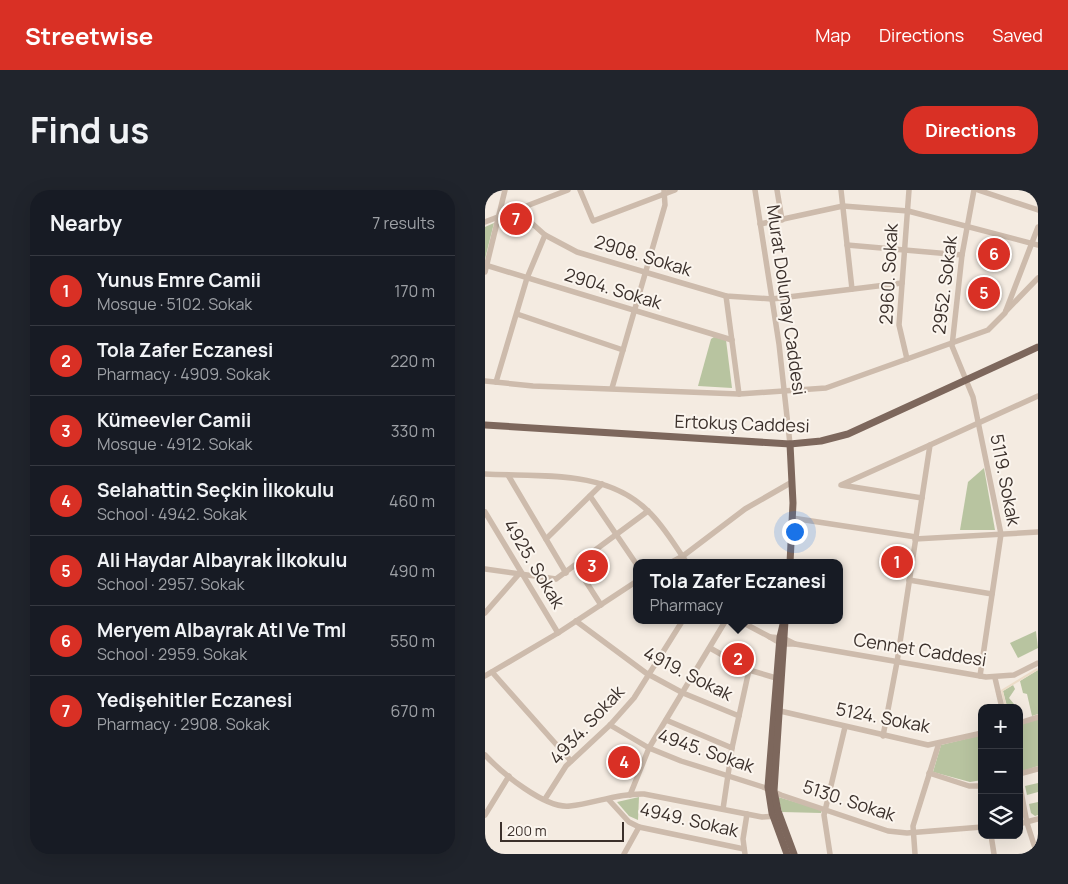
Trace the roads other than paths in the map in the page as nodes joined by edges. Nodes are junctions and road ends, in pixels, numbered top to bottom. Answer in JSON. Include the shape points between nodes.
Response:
{"nodes":[{"id":1,"x":505,"y":190,"type":"edge"},
{"id":2,"x":568,"y":190,"type":"edge"},
{"id":3,"x":580,"y":190,"type":"edge"},
{"id":4,"x":675,"y":190,"type":"edge"},
{"id":5,"x":755,"y":190,"type":"edge"},
{"id":6,"x":777,"y":190,"type":"edge"},
{"id":7,"x":841,"y":190,"type":"edge"},
{"id":8,"x":909,"y":190,"type":"edge"},
{"id":9,"x":976,"y":190,"type":"edge"},
{"id":10,"x":664,"y":192,"type":"edge"},
{"id":11,"x":843,"y":206,"type":"junction"},
{"id":12,"x":517,"y":210,"type":"junction"},
{"id":13,"x":1038,"y":210,"type":"edge"},
{"id":14,"x":907,"y":211,"type":"junction"},
{"id":15,"x":497,"y":217,"type":"junction"},
{"id":16,"x":782,"y":220,"type":"junction"},
{"id":17,"x":485,"y":222,"type":"edge"},
{"id":18,"x":760,"y":224,"type":"junction"},
{"id":19,"x":968,"y":226,"type":"junction"},
{"id":20,"x":1038,"y":227,"type":"edge"},
{"id":21,"x":545,"y":235,"type":"junction"},
{"id":22,"x":1031,"y":242,"type":"junction"},
{"id":23,"x":1038,"y":245,"type":"edge"},
{"id":24,"x":847,"y":246,"type":"junction"},
{"id":25,"x":905,"y":250,"type":"junction"},
{"id":26,"x":962,"y":255,"type":"junction"},
{"id":27,"x":485,"y":268,"type":"edge"},
{"id":28,"x":645,"y":272,"type":"junction"},
{"id":29,"x":527,"y":278,"type":"junction"},
{"id":30,"x":1038,"y":278,"type":"edge"},
{"id":31,"x":902,"y":283,"type":"junction"},
{"id":32,"x":852,"y":289,"type":"junction"},
{"id":33,"x":726,"y":296,"type":"junction"},
{"id":34,"x":772,"y":299,"type":"junction"},
{"id":35,"x":634,"y":312,"type":"junction"},
{"id":36,"x":1005,"y":313,"type":"junction"},
{"id":37,"x":517,"y":314,"type":"junction"},
{"id":38,"x":732,"y":340,"type":"junction"},
{"id":39,"x":953,"y":343,"type":"junction"},
{"id":40,"x":1038,"y":347,"type":"edge"},
{"id":41,"x":623,"y":350,"type":"junction"},
{"id":42,"x":907,"y":360,"type":"junction"},
{"id":43,"x":967,"y":380,"type":"junction"},
{"id":44,"x":485,"y":381,"type":"edge"},
{"id":45,"x":496,"y":382,"type":"junction"},
{"id":46,"x":612,"y":388,"type":"junction"},
{"id":47,"x":784,"y":392,"type":"junction"},
{"id":48,"x":739,"y":394,"type":"junction"},
{"id":49,"x":1038,"y":396,"type":"edge"},
{"id":50,"x":979,"y":423,"type":"junction"},
{"id":51,"x":485,"y":425,"type":"edge"},
{"id":52,"x":790,"y":444,"type":"junction"},
{"id":53,"x":929,"y":445,"type":"junction"},
{"id":54,"x":485,"y":474,"type":"edge"},
{"id":55,"x":508,"y":475,"type":"junction"},
{"id":56,"x":792,"y":482,"type":"junction"},
{"id":57,"x":602,"y":484,"type":"junction"},
{"id":58,"x":590,"y":496,"type":"junction"},
{"id":59,"x":921,"y":498,"type":"junction"},
{"id":60,"x":649,"y":511,"type":"junction"},
{"id":61,"x":485,"y":512,"type":"edge"},
{"id":62,"x":792,"y":518,"type":"junction"},
{"id":63,"x":1038,"y":532,"type":"edge"},
{"id":64,"x":1001,"y":534,"type":"junction"},
{"id":65,"x":616,"y":535,"type":"junction"},
{"id":66,"x":915,"y":538,"type":"junction"},
{"id":67,"x":546,"y":539,"type":"junction"},
{"id":68,"x":683,"y":556,"type":"junction"},
{"id":69,"x":633,"y":559,"type":"edge"},
{"id":70,"x":677,"y":559,"type":"edge"},
{"id":71,"x":685,"y":559,"type":"edge"},
{"id":72,"x":790,"y":559,"type":"edge"},
{"id":73,"x":576,"y":566,"type":"junction"},
{"id":74,"x":485,"y":569,"type":"edge"},
{"id":75,"x":566,"y":573,"type":"junction"},
{"id":76,"x":521,"y":575,"type":"junction"},
{"id":77,"x":909,"y":580,"type":"junction"},
{"id":78,"x":633,"y":584,"type":"edge"},
{"id":79,"x":992,"y":594,"type":"junction"},
{"id":80,"x":601,"y":604,"type":"junction"},
{"id":81,"x":485,"y":613,"type":"edge"},
{"id":82,"x":576,"y":621,"type":"junction"},
{"id":83,"x":678,"y":624,"type":"edge"},
{"id":84,"x":724,"y":624,"type":"edge"},
{"id":85,"x":746,"y":624,"type":"edge"},
{"id":86,"x":785,"y":624,"type":"edge"},
{"id":87,"x":558,"y":632,"type":"junction"},
{"id":88,"x":783,"y":641,"type":"junction"},
{"id":89,"x":710,"y":648,"type":"junction"},
{"id":90,"x":897,"y":662,"type":"junction"},
{"id":91,"x":1038,"y":663,"type":"edge"},
{"id":92,"x":749,"y":670,"type":"junction"},
{"id":93,"x":491,"y":672,"type":"junction"},
{"id":94,"x":650,"y":675,"type":"junction"},
{"id":95,"x":485,"y":676,"type":"edge"},
{"id":96,"x":980,"y":676,"type":"junction"},
{"id":97,"x":776,"y":678,"type":"junction"},
{"id":98,"x":995,"y":678,"type":"junction"},
{"id":99,"x":683,"y":693,"type":"junction"},
{"id":100,"x":1001,"y":704,"type":"edge"},
{"id":101,"x":780,"y":711,"type":"junction"},
{"id":102,"x":739,"y":716,"type":"junction"},
{"id":103,"x":1038,"y":717,"type":"edge"},
{"id":104,"x":666,"y":720,"type":"junction"},
{"id":105,"x":1023,"y":722,"type":"edge"},
{"id":106,"x":610,"y":725,"type":"junction"},
{"id":107,"x":845,"y":727,"type":"junction"},
{"id":108,"x":978,"y":734,"type":"edge"},
{"id":109,"x":883,"y":736,"type":"junction"},
{"id":110,"x":939,"y":743,"type":"junction"},
{"id":111,"x":649,"y":748,"type":"junction"},
{"id":112,"x":732,"y":748,"type":"junction"},
{"id":113,"x":485,"y":755,"type":"edge"},
{"id":114,"x":571,"y":761,"type":"junction"},
{"id":115,"x":1038,"y":769,"type":"edge"},
{"id":116,"x":929,"y":773,"type":"junction"},
{"id":117,"x":1023,"y":773,"type":"edge"},
{"id":118,"x":509,"y":776,"type":"junction"},
{"id":119,"x":728,"y":776,"type":"junction"},
{"id":120,"x":978,"y":786,"type":"edge"},
{"id":121,"x":771,"y":791,"type":"junction"},
{"id":122,"x":1022,"y":794,"type":"edge"},
{"id":123,"x":630,"y":795,"type":"junction"},
{"id":124,"x":608,"y":798,"type":"junction"},
{"id":125,"x":545,"y":800,"type":"junction"},
{"id":126,"x":723,"y":809,"type":"junction"},
{"id":127,"x":825,"y":810,"type":"junction"},
{"id":128,"x":747,"y":814,"type":"junction"},
{"id":129,"x":485,"y":815,"type":"edge"},
{"id":130,"x":777,"y":816,"type":"junction"},
{"id":131,"x":1032,"y":820,"type":"edge"},
{"id":132,"x":639,"y":827,"type":"junction"},
{"id":133,"x":978,"y":827,"type":"edge"},
{"id":134,"x":912,"y":833,"type":"junction"},
{"id":135,"x":992,"y":839,"type":"edge"},
{"id":136,"x":745,"y":851,"type":"edge"},
{"id":137,"x":624,"y":854,"type":"edge"},
{"id":138,"x":787,"y":854,"type":"edge"},
{"id":139,"x":794,"y":854,"type":"edge"},
{"id":140,"x":830,"y":854,"type":"edge"},
{"id":141,"x":915,"y":854,"type":"edge"},
{"id":142,"x":994,"y":854,"type":"edge"},
{"id":143,"x":1037,"y":854,"type":"edge"}],
"edges":[{"from":1,"to":15,"type":"street"},
{"from":2,"to":12,"type":"street"},
{"from":3,"to":10,"type":"street","via":[[593,221]]},
{"from":4,"to":10,"type":"street"},
{"from":5,"to":18,"type":"street","name":"Murat Dolunay Caddesi"},
{"from":6,"to":16,"type":"street"},
{"from":7,"to":11,"type":"street"},
{"from":8,"to":14,"type":"street","name":"2960. Sokak"},
{"from":9,"to":13,"type":"street"},
{"from":9,"to":19,"type":"street","name":"2952. Sokak"},
{"from":10,"to":28,"type":"street","via":[[665,205]]},
{"from":11,"to":14,"type":"street"},
{"from":11,"to":16,"type":"street"},
{"from":11,"to":24,"type":"street"},
{"from":12,"to":15,"type":"street"},
{"from":12,"to":21,"type":"street","name":"2908. Sokak"},
{"from":14,"to":19,"type":"street"},
{"from":14,"to":25,"type":"street","name":"2960. Sokak"},
{"from":15,"to":17,"type":"street"},
{"from":15,"to":27,"type":"street"},
{"from":16,"to":18,"type":"street"},
{"from":18,"to":34,"type":"street","name":"Murat Dolunay Caddesi"},
{"from":19,"to":22,"type":"street"},
{"from":19,"to":26,"type":"street","name":"2952. Sokak"},
{"from":20,"to":22,"type":"street"},
{"from":21,"to":28,"type":"street","name":"2908. Sokak","via":[[577,252]]},
{"from":21,"to":29,"type":"street"},
{"from":22,"to":23,"type":"street"},
{"from":22,"to":36,"type":"street"},
{"from":24,"to":25,"type":"street"},
{"from":24,"to":32,"type":"street"},
{"from":25,"to":26,"type":"street"},
{"from":25,"to":31,"type":"street","name":"2960. Sokak"},
{"from":26,"to":39,"type":"street","name":"2952. Sokak"},
{"from":27,"to":29,"type":"street","name":"2904. Sokak"},
{"from":28,"to":33,"type":"street","name":"2908. Sokak"},
{"from":28,"to":35,"type":"street"},
{"from":29,"to":35,"type":"street","name":"2904. Sokak"},
{"from":29,"to":37,"type":"street"},
{"from":30,"to":36,"type":"street"},
{"from":31,"to":32,"type":"street","name":"2908. Sokak"},
{"from":31,"to":42,"type":"street","name":"2960. Sokak","via":[[899,325]]},
{"from":32,"to":34,"type":"street","name":"2908. Sokak"},
{"from":33,"to":34,"type":"street","name":"2908. Sokak"},
{"from":33,"to":38,"type":"street"},
{"from":34,"to":47,"type":"street","name":"Murat Dolunay Caddesi"},
{"from":35,"to":38,"type":"street","name":"2904. Sokak"},
{"from":35,"to":41,"type":"street"},
{"from":36,"to":39,"type":"street","via":[[988,330]]},
{"from":37,"to":41,"type":"street"},
{"from":37,"to":45,"type":"street"},
{"from":38,"to":48,"type":"street"},
{"from":39,"to":42,"type":"street"},
{"from":39,"to":43,"type":"street","name":"2952. Sokak"},
{"from":40,"to":43,"type":"main road","name":"Ertokuş Caddesi"},
{"from":41,"to":46,"type":"street"},
{"from":42,"to":47,"type":"street","via":[[834,386]]},
{"from":43,"to":50,"type":"street","name":"5119. Sokak"},
{"from":43,"to":52,"type":"main road","name":"Ertokuş Caddesi","via":[[848,434]]},
{"from":44,"to":45,"type":"street"},
{"from":45,"to":46,"type":"street"},
{"from":46,"to":48,"type":"street"},
{"from":47,"to":48,"type":"street"},
{"from":47,"to":52,"type":"street","name":"Murat Dolunay Caddesi"},
{"from":49,"to":50,"type":"street"},
{"from":50,"to":53,"type":"street"},
{"from":50,"to":64,"type":"street","name":"5119. Sokak"},
{"from":51,"to":52,"type":"main road","name":"Ertokuş Caddesi"},
{"from":52,"to":56,"type":"main road"},
{"from":53,"to":59,"type":"street"},
{"from":53,"to":59,"type":"street","via":[[841,485]]},
{"from":54,"to":55,"type":"street"},
{"from":55,"to":57,"type":"street","via":[[580,479]]},
{"from":55,"to":67,"type":"street"},
{"from":56,"to":62,"type":"main road"},
{"from":56,"to":68,"type":"street","via":[[745,509]]},
{"from":57,"to":58,"type":"street"},
{"from":57,"to":60,"type":"street"},
{"from":58,"to":65,"type":"street"},
{"from":58,"to":67,"type":"street"},
{"from":59,"to":66,"type":"street"},
{"from":60,"to":65,"type":"street"},
{"from":60,"to":68,"type":"street"},
{"from":61,"to":76,"type":"street","name":"4925. Sokak"},
{"from":62,"to":66,"type":"street"},
{"from":62,"to":72,"type":"main road"},
{"from":63,"to":64,"type":"street"},
{"from":64,"to":66,"type":"street"},
{"from":64,"to":79,"type":"street","name":"5119. Sokak"},
{"from":65,"to":69,"type":"street"},
{"from":65,"to":73,"type":"street"},
{"from":66,"to":77,"type":"street"},
{"from":67,"to":75,"type":"street"},
{"from":68,"to":70,"type":"street"},
{"from":68,"to":71,"type":"street"},
{"from":73,"to":75,"type":"street"},
{"from":73,"to":80,"type":"street"},
{"from":74,"to":76,"type":"street"},
{"from":75,"to":76,"type":"street","via":[[552,580]]},
{"from":76,"to":81,"type":"street"},
{"from":76,"to":87,"type":"street","name":"4925. Sokak"},
{"from":77,"to":79,"type":"street"},
{"from":77,"to":90,"type":"street"},
{"from":78,"to":80,"type":"street"},
{"from":79,"to":96,"type":"street","name":"5119. Sokak"},
{"from":80,"to":82,"type":"street"},
{"from":82,"to":87,"type":"street"},
{"from":82,"to":94,"type":"street","name":"4919. Sokak"},
{"from":83,"to":94,"type":"street","name":"4934. Sokak"},
{"from":84,"to":89,"type":"street"},
{"from":85,"to":88,"type":"street","name":"Cennet Caddesi"},
{"from":86,"to":88,"type":"main road"},
{"from":87,"to":93,"type":"street"},
{"from":88,"to":90,"type":"street","name":"Cennet Caddesi"},
{"from":88,"to":97,"type":"main road"},
{"from":88,"to":101,"type":"main road"},
{"from":89,"to":92,"type":"street"},
{"from":89,"to":99,"type":"street"},
{"from":90,"to":96,"type":"street","name":"Cennet Caddesi"},
{"from":90,"to":109,"type":"street"},
{"from":91,"to":98,"type":"street","name":"Cennet Caddesi","via":[[1014,675]]},
{"from":92,"to":97,"type":"street"},
{"from":92,"to":102,"type":"street"},
{"from":93,"to":95,"type":"street"},
{"from":93,"to":114,"type":"street"},
{"from":94,"to":99,"type":"street","name":"4919. Sokak"},
{"from":94,"to":106,"type":"street","name":"4934. Sokak"},
{"from":96,"to":98,"type":"street","name":"Cennet Caddesi"},
{"from":97,"to":121,"type":"main road"},
{"from":98,"to":100,"type":"street"},
{"from":99,"to":102,"type":"street","name":"4919. Sokak"},
{"from":99,"to":104,"type":"street"},
{"from":101,"to":107,"type":"street","name":"5124. Sokak"},
{"from":101,"to":121,"type":"main road"},
{"from":102,"to":112,"type":"street"},
{"from":103,"to":105,"type":"street"},
{"from":104,"to":111,"type":"street"},
{"from":104,"to":112,"type":"street"},
{"from":106,"to":111,"type":"street","name":"4945. Sokak"},
{"from":106,"to":114,"type":"street","name":"4934. Sokak"},
{"from":107,"to":109,"type":"street","name":"5124. Sokak"},
{"from":107,"to":127,"type":"street"},
{"from":108,"to":110,"type":"street","name":"5124. Sokak"},
{"from":109,"to":110,"type":"street","name":"5124. Sokak","via":[[928,745]]},
{"from":110,"to":116,"type":"street"},
{"from":111,"to":119,"type":"street","name":"4945. Sokak"},
{"from":111,"to":123,"type":"street"},
{"from":112,"to":119,"type":"street"},
{"from":113,"to":118,"type":"street"},
{"from":114,"to":125,"type":"street","name":"4934. Sokak"},
{"from":115,"to":117,"type":"street"},
{"from":116,"to":120,"type":"street"},
{"from":116,"to":134,"type":"street"},
{"from":118,"to":125,"type":"street"},
{"from":118,"to":129,"type":"street"},
{"from":119,"to":121,"type":"street","name":"4945. Sokak"},
{"from":119,"to":126,"type":"street"},
{"from":121,"to":127,"type":"street","name":"5130. Sokak"},
{"from":121,"to":130,"type":"main road"},
{"from":122,"to":131,"type":"street"},
{"from":123,"to":124,"type":"street"},
{"from":123,"to":126,"type":"street","via":[[643,794]]},
{"from":124,"to":125,"type":"street","via":[[569,806]]},
{"from":124,"to":132,"type":"street","name":"4949. Sokak","via":[[626,819]]},
{"from":126,"to":128,"type":"street"},
{"from":127,"to":134,"type":"street","name":"5130. Sokak","via":[[888,831]]},
{"from":127,"to":140,"type":"street"},
{"from":128,"to":130,"type":"street"},
{"from":128,"to":136,"type":"street","via":[[743,839]]},
{"from":130,"to":138,"type":"main road"},
{"from":130,"to":139,"type":"main road"},
{"from":131,"to":143,"type":"street"},
{"from":132,"to":136,"type":"street","name":"4949. Sokak"},
{"from":132,"to":137,"type":"street"},
{"from":133,"to":134,"type":"street","name":"5130. Sokak"},
{"from":134,"to":141,"type":"street"},
{"from":135,"to":142,"type":"street"}]}
